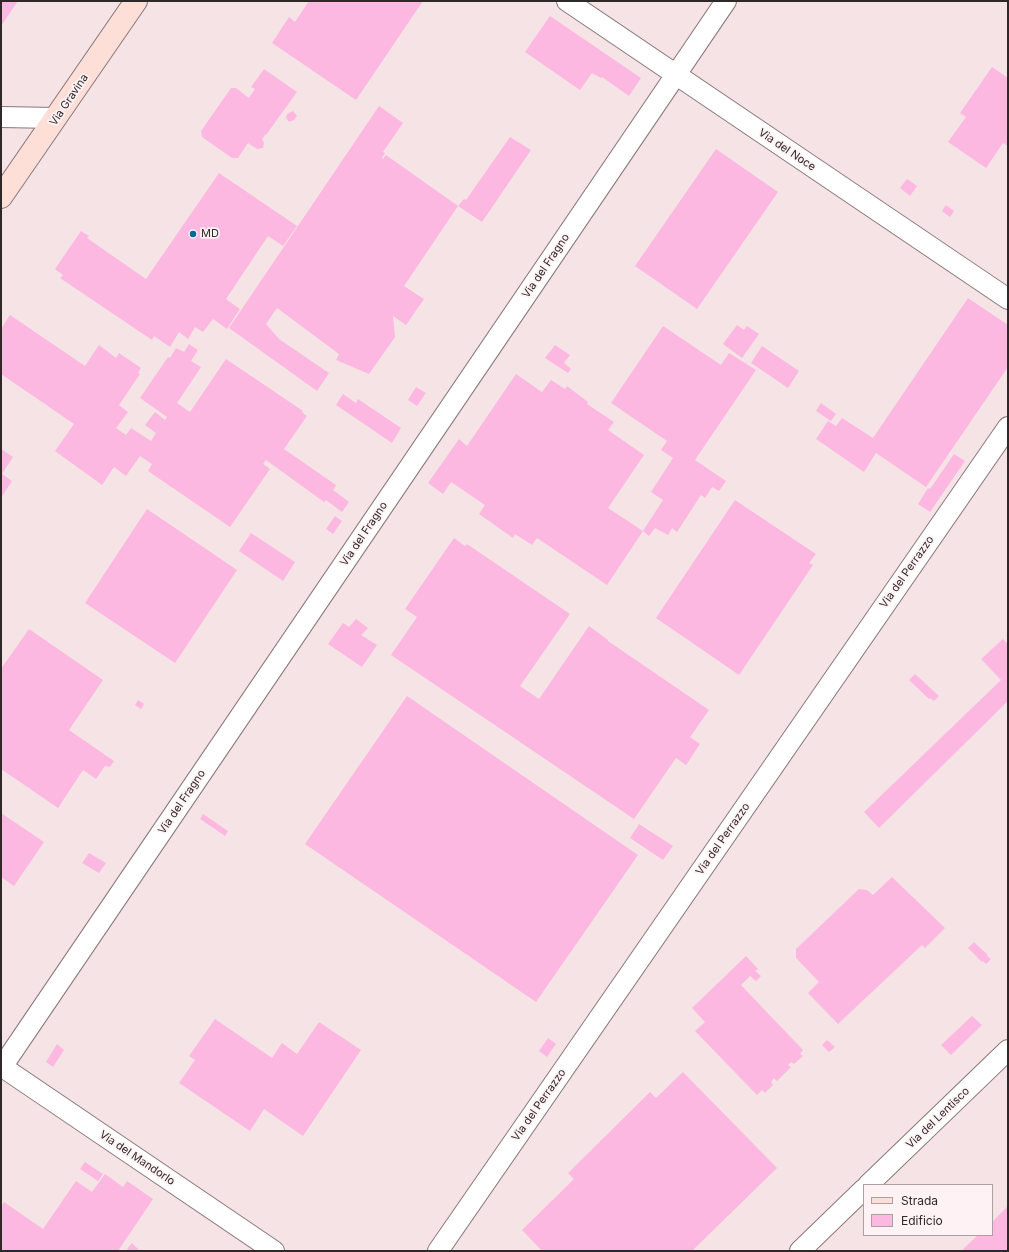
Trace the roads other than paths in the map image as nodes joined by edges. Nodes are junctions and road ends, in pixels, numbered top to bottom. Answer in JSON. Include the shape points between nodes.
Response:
{"nodes":[{"id":1,"x":136,"y":1,"type":"edge"},
{"id":2,"x":566,"y":1,"type":"edge"},
{"id":3,"x":726,"y":1,"type":"edge"},
{"id":4,"x":676,"y":74,"type":"junction"},
{"id":5,"x":1,"y":117,"type":"edge"},
{"id":6,"x":56,"y":118,"type":"junction"},
{"id":7,"x":1,"y":197,"type":"edge"},
{"id":8,"x":1008,"y":299,"type":"edge"},
{"id":9,"x":1008,"y":427,"type":"edge"},
{"id":10,"x":1008,"y":1050,"type":"edge"},
{"id":11,"x":2,"y":1066,"type":"edge"},
{"id":12,"x":869,"y":1184,"type":"edge"},
{"id":13,"x":863,"y":1190,"type":"edge"},
{"id":14,"x":274,"y":1251,"type":"edge"},
{"id":15,"x":438,"y":1251,"type":"edge"},
{"id":16,"x":800,"y":1251,"type":"edge"}],
"edges":[{"from":1,"to":6,"type":"main road","name":"Via Gravina"},
{"from":2,"to":4,"type":"street","name":"Via del Noce"},
{"from":3,"to":4,"type":"street","name":"Via del Fragno"},
{"from":4,"to":8,"type":"street","name":"Via del Noce"},
{"from":4,"to":11,"type":"street","name":"Via del Fragno"},
{"from":5,"to":6,"type":"street"},
{"from":6,"to":7,"type":"main road","name":"Via Gravina"},
{"from":9,"to":15,"type":"street","name":"Via del Perrazzo"},
{"from":10,"to":12,"type":"street","name":"Via del Lentisco"},
{"from":11,"to":14,"type":"street","name":"Via del Mandorlo"},
{"from":13,"to":16,"type":"street"}]}
